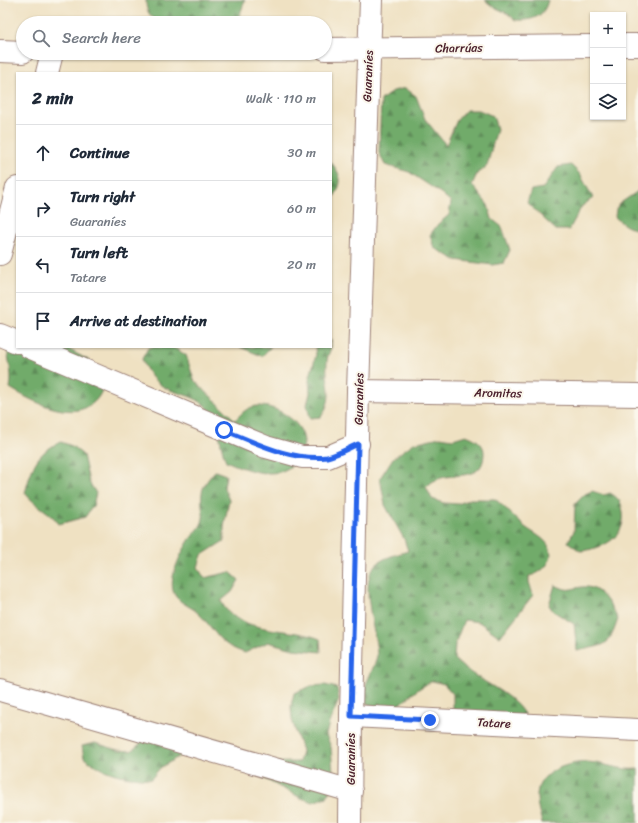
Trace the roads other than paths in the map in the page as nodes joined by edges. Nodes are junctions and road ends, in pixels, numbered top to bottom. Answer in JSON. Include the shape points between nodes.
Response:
{"nodes":[{"id":1,"x":371,"y":0,"type":"edge"},
{"id":2,"x":638,"y":45,"type":"edge"},
{"id":3,"x":590,"y":46,"type":"edge"},
{"id":4,"x":626,"y":46,"type":"edge"},
{"id":5,"x":332,"y":49,"type":"edge"},
{"id":6,"x":369,"y":49,"type":"junction"},
{"id":7,"x":0,"y":51,"type":"edge"},
{"id":8,"x":16,"y":52,"type":"edge"},
{"id":9,"x":50,"y":60,"type":"edge"},
{"id":10,"x":47,"y":72,"type":"edge"},
{"id":11,"x":16,"y":192,"type":"edge"},
{"id":12,"x":0,"y":254,"type":"edge"},
{"id":13,"x":0,"y":335,"type":"edge"},
{"id":14,"x":16,"y":342,"type":"edge"},
{"id":15,"x":31,"y":348,"type":"edge"},
{"id":16,"x":358,"y":391,"type":"junction"},
{"id":17,"x":638,"y":395,"type":"edge"},
{"id":18,"x":358,"y":444,"type":"junction"},
{"id":19,"x":0,"y":690,"type":"edge"},
{"id":20,"x":351,"y":716,"type":"junction"},
{"id":21,"x":638,"y":730,"type":"edge"},
{"id":22,"x":351,"y":791,"type":"junction"},
{"id":23,"x":350,"y":823,"type":"edge"}],
"edges":[{"from":1,"to":6,"type":"street","name":"Guaraníes"},
{"from":2,"to":4,"type":"street"},
{"from":3,"to":6,"type":"street","name":"Charrúas"},
{"from":5,"to":6,"type":"street","name":"Charrúas"},
{"from":6,"to":16,"type":"street","name":"Guaraníes"},
{"from":7,"to":8,"type":"street"},
{"from":9,"to":10,"type":"street"},
{"from":11,"to":12,"type":"street"},
{"from":13,"to":14,"type":"street"},
{"from":15,"to":18,"type":"street","via":[[266,447],[302,457],[328,457]]},
{"from":16,"to":17,"type":"street","name":"Aromitas"},
{"from":16,"to":18,"type":"street","name":"Guaraníes"},
{"from":18,"to":20,"type":"street","name":"Guaraníes"},
{"from":19,"to":22,"type":"street"},
{"from":20,"to":21,"type":"street","name":"Tatare"},
{"from":20,"to":22,"type":"street","name":"Guaraníes"},
{"from":22,"to":23,"type":"street","name":"Guaraníes"}]}
